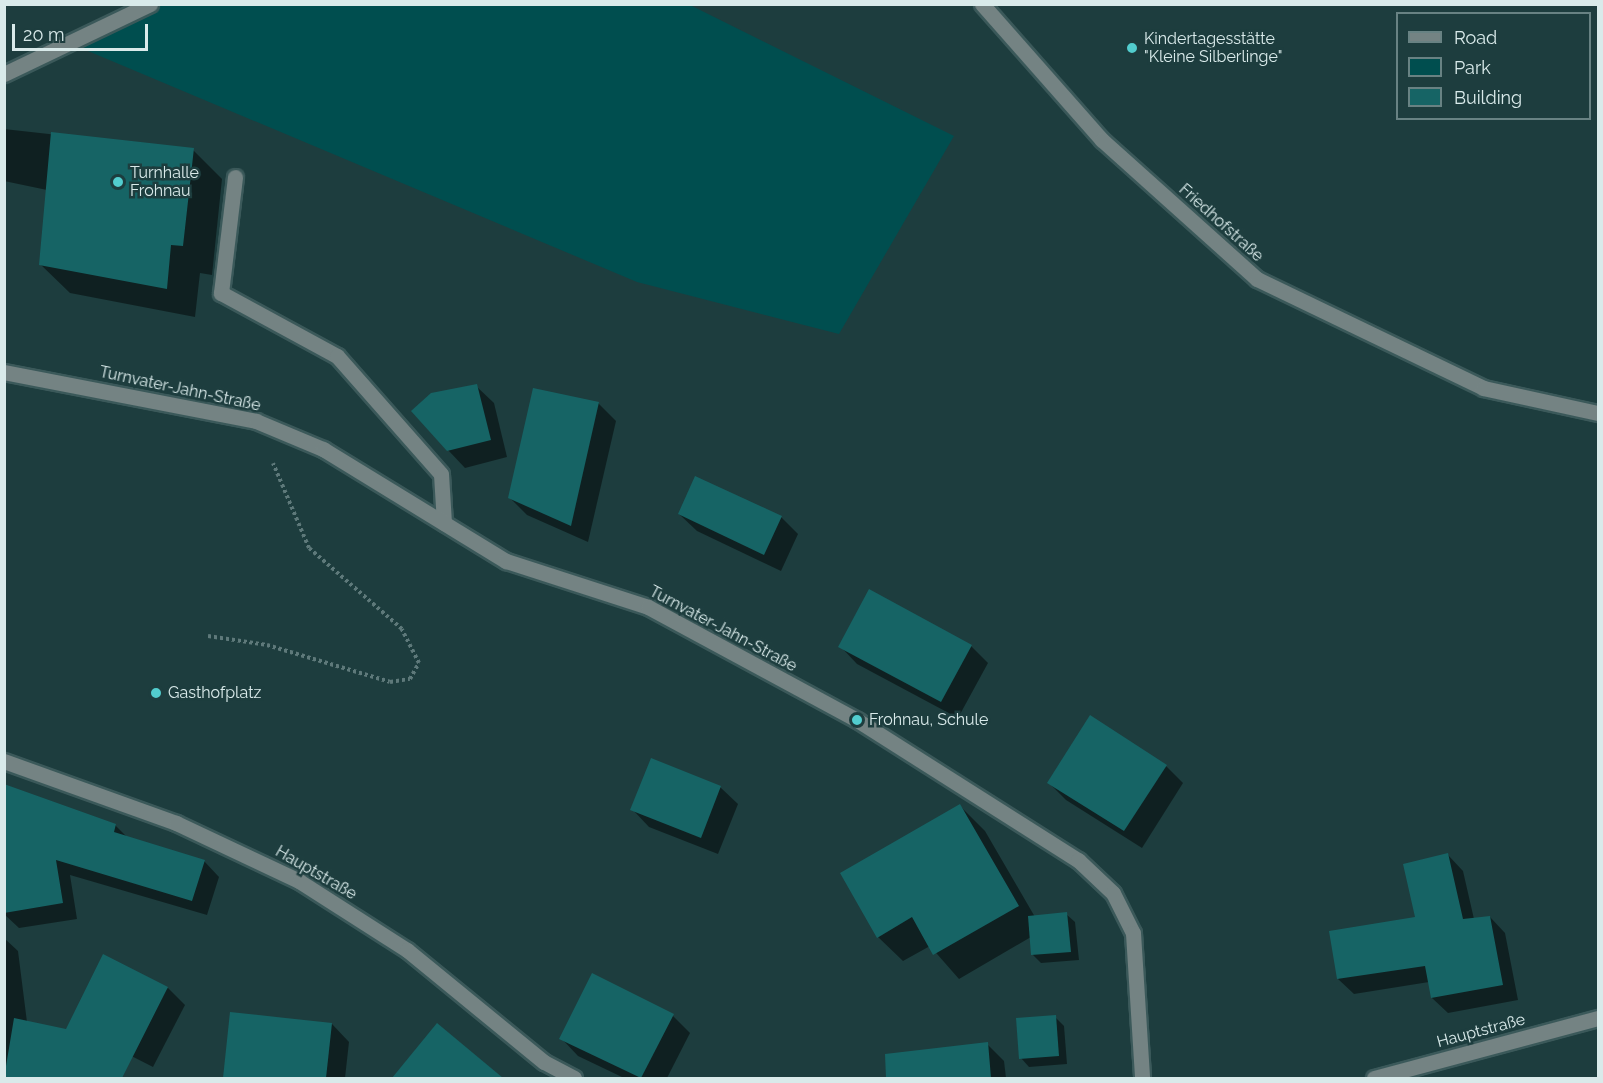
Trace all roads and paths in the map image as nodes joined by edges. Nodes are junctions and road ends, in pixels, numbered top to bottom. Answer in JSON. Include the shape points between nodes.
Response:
{"nodes":[{"id":1,"x":150,"y":4,"type":"edge"},
{"id":2,"x":982,"y":4,"type":"edge"},
{"id":3,"x":4,"y":74,"type":"edge"},
{"id":4,"x":235,"y":177,"type":"dead end"},
{"id":5,"x":4,"y":372,"type":"edge"},
{"id":6,"x":1599,"y":413,"type":"edge"},
{"id":7,"x":256,"y":421,"type":"junction"},
{"id":8,"x":444,"y":523,"type":"junction"},
{"id":9,"x":208,"y":636,"type":"dead end"},
{"id":10,"x":4,"y":761,"type":"edge"},
{"id":11,"x":1599,"y":1018,"type":"edge"},
{"id":12,"x":574,"y":1078,"type":"edge"},
{"id":13,"x":1142,"y":1078,"type":"edge"},
{"id":14,"x":1374,"y":1078,"type":"edge"}],
"edges":[{"from":1,"to":3,"type":"street"},
{"from":2,"to":6,"type":"street","name":"Friedhofstraße","via":[[1102,140],[1257,279],[1483,388]]},
{"from":4,"to":8,"type":"street","via":[[221,293],[337,356],[441,474]]},
{"from":5,"to":7,"type":"street","name":"Turnvater-Jahn-Straße"},
{"from":7,"to":8,"type":"street","name":"Turnvater-Jahn-Straße","via":[[323,449]]},
{"from":7,"to":9,"type":"path","via":[[309,548],[402,629],[420,663],[410,679],[390,681],[267,645]]},
{"from":8,"to":13,"type":"street","name":"Turnvater-Jahn-Straße","via":[[506,561],[648,607],[857,720],[1078,860],[1113,893],[1132,933]]},
{"from":10,"to":12,"type":"street","name":"Hauptstraße","via":[[176,823],[299,880],[407,950],[544,1062]]},
{"from":11,"to":14,"type":"street","name":"Hauptstraße"}]}
